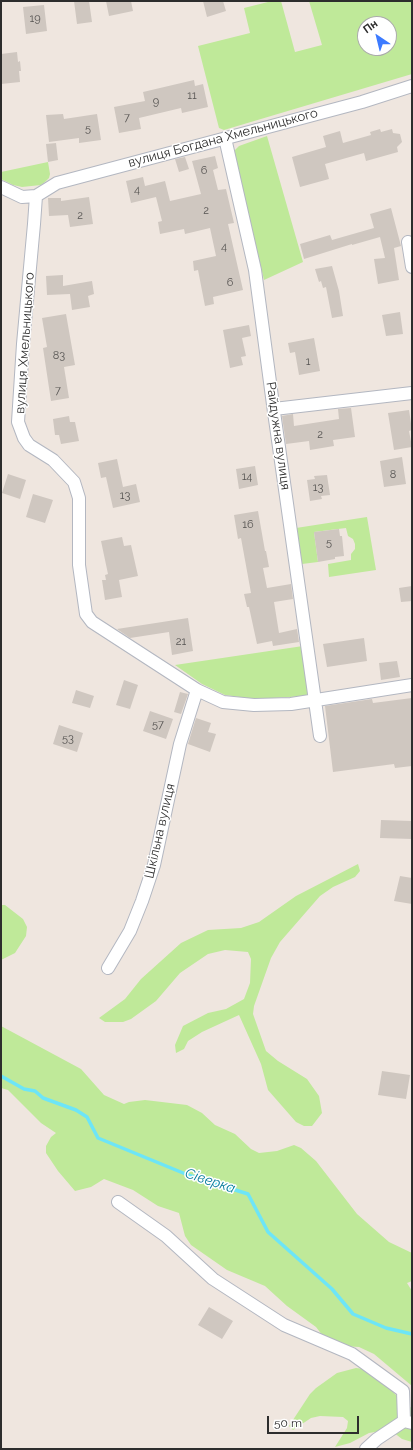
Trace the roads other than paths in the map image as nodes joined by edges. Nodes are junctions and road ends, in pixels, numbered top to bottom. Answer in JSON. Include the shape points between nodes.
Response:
{"nodes":[{"id":1,"x":412,"y":86,"type":"edge"},
{"id":2,"x":225,"y":138,"type":"junction"},
{"id":3,"x":1,"y":187,"type":"edge"},
{"id":4,"x":36,"y":196,"type":"junction"},
{"id":5,"x":408,"y":242,"type":"dead end"},
{"id":6,"x":412,"y":267,"type":"edge"},
{"id":7,"x":412,"y":392,"type":"edge"},
{"id":8,"x":274,"y":409,"type":"junction"},
{"id":9,"x":412,"y":685,"type":"edge"},
{"id":10,"x":197,"y":690,"type":"junction"},
{"id":11,"x":316,"y":701,"type":"junction"},
{"id":12,"x":320,"y":736,"type":"dead end"},
{"id":13,"x":108,"y":968,"type":"dead end"},
{"id":14,"x":118,"y":1202,"type":"dead end"},
{"id":15,"x":408,"y":1422,"type":"edge"},
{"id":16,"x":366,"y":1449,"type":"edge"}],
"edges":[{"from":1,"to":2,"type":"street","name":"вулиця Богдана Хмельницького","via":[[362,102]]},
{"from":2,"to":4,"type":"street","name":"вулиця Богдана Хмельницького","via":[[57,183]]},
{"from":2,"to":8,"type":"street","name":"Райдужна вулиця","via":[[256,270]]},
{"from":3,"to":4,"type":"street","via":[[22,197]]},
{"from":4,"to":10,"type":"street","name":"вулиця Хмельницького","via":[[18,422],[29,445],[53,460],[74,482],[79,498],[79,565],[86,614],[92,622]]},
{"from":5,"to":6,"type":"street"},
{"from":7,"to":8,"type":"street"},
{"from":8,"to":11,"type":"street","name":"Райдужна вулиця"},
{"from":9,"to":11,"type":"street","name":"вулиця Хмельницького"},
{"from":10,"to":11,"type":"street","name":"вулиця Хмельницького","via":[[223,702],[254,705]]},
{"from":10,"to":13,"type":"street","name":"Шкільна вулиця","via":[[180,744],[154,865],[130,931]]},
{"from":11,"to":12,"type":"street","name":"Райдужна вулиця"},
{"from":14,"to":15,"type":"street","via":[[166,1236],[213,1279],[284,1325],[352,1354],[403,1391]]},
{"from":15,"to":16,"type":"street","via":[[377,1439]]}]}
